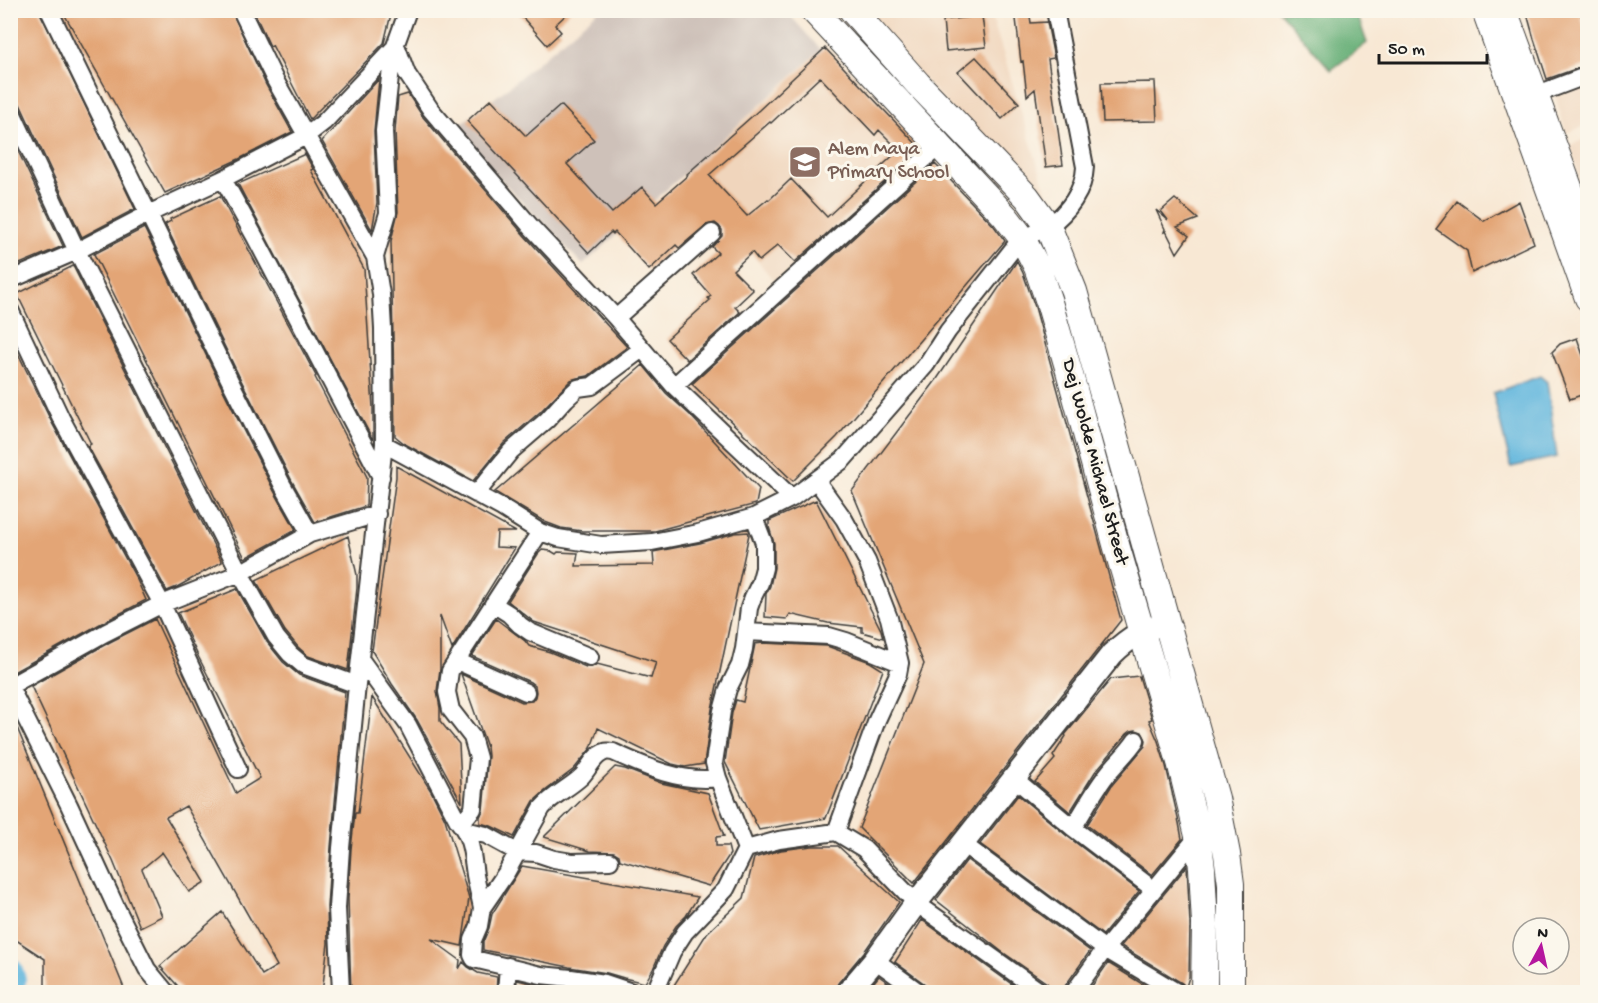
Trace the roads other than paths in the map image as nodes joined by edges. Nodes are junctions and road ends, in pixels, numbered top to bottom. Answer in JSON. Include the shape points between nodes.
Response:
{"nodes":[{"id":1,"x":49,"y":10,"type":"edge"},
{"id":2,"x":241,"y":10,"type":"edge"},
{"id":3,"x":408,"y":10,"type":"edge"},
{"id":4,"x":813,"y":10,"type":"edge"},
{"id":5,"x":852,"y":10,"type":"edge"},
{"id":6,"x":1055,"y":10,"type":"edge"},
{"id":7,"x":1485,"y":10,"type":"edge"},
{"id":8,"x":1504,"y":10,"type":"edge"},
{"id":9,"x":394,"y":46,"type":"junction"},
{"id":10,"x":1587,"y":75,"type":"edge"},
{"id":11,"x":1534,"y":95,"type":"junction"},
{"id":12,"x":10,"y":108,"type":"edge"},
{"id":13,"x":306,"y":136,"type":"junction"},
{"id":14,"x":939,"y":146,"type":"junction"},
{"id":15,"x":223,"y":179,"type":"junction"},
{"id":16,"x":148,"y":213,"type":"junction"},
{"id":17,"x":1048,"y":226,"type":"junction"},
{"id":18,"x":712,"y":233,"type":"dead end"},
{"id":19,"x":1022,"y":238,"type":"junction"},
{"id":20,"x":1587,"y":239,"type":"edge"},
{"id":21,"x":76,"y":251,"type":"junction"},
{"id":22,"x":375,"y":257,"type":"junction"},
{"id":23,"x":10,"y":280,"type":"edge"},
{"id":24,"x":1074,"y":291,"type":"junction"},
{"id":25,"x":1587,"y":298,"type":"edge"},
{"id":26,"x":1049,"y":302,"type":"junction"},
{"id":27,"x":10,"y":310,"type":"edge"},
{"id":28,"x":616,"y":318,"type":"junction"},
{"id":29,"x":642,"y":350,"type":"junction"},
{"id":30,"x":674,"y":386,"type":"junction"},
{"id":31,"x":384,"y":444,"type":"junction"},
{"id":32,"x":381,"y":477,"type":"junction"},
{"id":33,"x":816,"y":480,"type":"junction"},
{"id":34,"x":476,"y":494,"type":"junction"},
{"id":35,"x":792,"y":498,"type":"junction"},
{"id":36,"x":376,"y":514,"type":"junction"},
{"id":37,"x":754,"y":517,"type":"junction"},
{"id":38,"x":540,"y":532,"type":"junction"},
{"id":39,"x":310,"y":534,"type":"junction"},
{"id":40,"x":240,"y":573,"type":"junction"},
{"id":41,"x":162,"y":604,"type":"junction"},
{"id":42,"x":493,"y":604,"type":"junction"},
{"id":43,"x":1167,"y":622,"type":"junction"},
{"id":44,"x":746,"y":632,"type":"junction"},
{"id":45,"x":1141,"y":632,"type":"junction"},
{"id":46,"x":590,"y":657,"type":"dead end"},
{"id":47,"x":361,"y":660,"type":"junction"},
{"id":48,"x":457,"y":661,"type":"junction"},
{"id":49,"x":900,"y":663,"type":"junction"},
{"id":50,"x":357,"y":684,"type":"junction"},
{"id":51,"x":10,"y":686,"type":"edge"},
{"id":52,"x":526,"y":692,"type":"dead end"},
{"id":53,"x":1136,"y":740,"type":"dead end"},
{"id":54,"x":238,"y":769,"type":"dead end"},
{"id":55,"x":718,"y":778,"type":"junction"},
{"id":56,"x":1015,"y":779,"type":"junction"},
{"id":57,"x":462,"y":826,"type":"junction"},
{"id":58,"x":1073,"y":828,"type":"junction"},
{"id":59,"x":836,"y":832,"type":"junction"},
{"id":60,"x":1198,"y":836,"type":"junction"},
{"id":61,"x":963,"y":844,"type":"junction"},
{"id":62,"x":747,"y":849,"type":"junction"},
{"id":63,"x":518,"y":852,"type":"junction"},
{"id":64,"x":610,"y":861,"type":"dead end"},
{"id":65,"x":1153,"y":889,"type":"junction"},
{"id":66,"x":916,"y":903,"type":"junction"},
{"id":67,"x":482,"y":908,"type":"junction"},
{"id":68,"x":1105,"y":949,"type":"junction"},
{"id":69,"x":875,"y":960,"type":"junction"},
{"id":70,"x":508,"y":966,"type":"junction"},
{"id":71,"x":166,"y":993,"type":"edge"},
{"id":72,"x":341,"y":993,"type":"edge"},
{"id":73,"x":506,"y":993,"type":"edge"},
{"id":74,"x":632,"y":993,"type":"edge"},
{"id":75,"x":655,"y":993,"type":"edge"},
{"id":76,"x":848,"y":993,"type":"edge"},
{"id":77,"x":918,"y":993,"type":"edge"},
{"id":78,"x":1041,"y":993,"type":"edge"},
{"id":79,"x":1074,"y":993,"type":"edge"},
{"id":80,"x":1177,"y":993,"type":"edge"},
{"id":81,"x":1204,"y":993,"type":"edge"},
{"id":82,"x":1231,"y":993,"type":"edge"}],
"edges":[{"from":1,"to":16,"type":"street"},
{"from":2,"to":13,"type":"street"},
{"from":3,"to":9,"type":"street"},
{"from":4,"to":14,"type":"main road","name":"Dej Wolde Michael Street"},
{"from":5,"to":17,"type":"main road","name":"Dej Wolde Michael Street","via":[[1012,181]]},
{"from":6,"to":17,"type":"street","via":[[1085,177],[1068,208]]},
{"from":7,"to":25,"type":"main road"},
{"from":8,"to":11,"type":"main road"},
{"from":9,"to":13,"type":"street","via":[[332,115]]},
{"from":9,"to":22,"type":"street","via":[[384,132],[388,213]]},
{"from":9,"to":28,"type":"street","via":[[431,110]]},
{"from":10,"to":11,"type":"street"},
{"from":11,"to":20,"type":"main road"},
{"from":12,"to":21,"type":"street"},
{"from":13,"to":15,"type":"street"},
{"from":13,"to":22,"type":"street"},
{"from":14,"to":19,"type":"main road","name":"Dej Wolde Michael Street"},
{"from":14,"to":30,"type":"street"},
{"from":15,"to":16,"type":"street"},
{"from":15,"to":32,"type":"street"},
{"from":16,"to":21,"type":"street"},
{"from":16,"to":39,"type":"street"},
{"from":17,"to":19,"type":"street"},
{"from":17,"to":24,"type":"main road","name":"Dej Wolde Michael Street"},
{"from":18,"to":28,"type":"street"},
{"from":19,"to":26,"type":"main road","name":"Dej Wolde Michael Street"},
{"from":19,"to":33,"type":"street","via":[[926,365],[843,460]]},
{"from":21,"to":23,"type":"street"},
{"from":21,"to":40,"type":"street"},
{"from":22,"to":31,"type":"street","via":[[383,329]]},
{"from":24,"to":26,"type":"street"},
{"from":24,"to":43,"type":"main road","name":"Dej Wolde Michael Street"},
{"from":26,"to":45,"type":"main road","name":"Dej Wolde Michael Street"},
{"from":27,"to":41,"type":"street","via":[[61,418]]},
{"from":28,"to":29,"type":"street"},
{"from":29,"to":30,"type":"street"},
{"from":29,"to":34,"type":"street","via":[[592,386],[578,388],[511,451]]},
{"from":30,"to":35,"type":"street"},
{"from":31,"to":32,"type":"street"},
{"from":31,"to":34,"type":"street"},
{"from":32,"to":36,"type":"street"},
{"from":33,"to":35,"type":"street"},
{"from":33,"to":49,"type":"street","via":[[867,561],[889,618]]},
{"from":34,"to":38,"type":"street"},
{"from":35,"to":37,"type":"street"},
{"from":36,"to":39,"type":"street"},
{"from":36,"to":47,"type":"street"},
{"from":37,"to":38,"type":"street","via":[[652,542],[601,545]]},
{"from":37,"to":44,"type":"street","via":[[764,543],[764,568],[749,608]]},
{"from":38,"to":42,"type":"street"},
{"from":39,"to":40,"type":"street"},
{"from":40,"to":41,"type":"street"},
{"from":40,"to":50,"type":"street","via":[[290,654],[303,665]]},
{"from":41,"to":51,"type":"street"},
{"from":41,"to":54,"type":"street"},
{"from":42,"to":46,"type":"street","via":[[530,632]]},
{"from":42,"to":48,"type":"street"},
{"from":43,"to":45,"type":"main road"},
{"from":43,"to":82,"type":"main road","name":"Dej Wolde Michael Street","via":[[1216,798],[1227,854]]},
{"from":44,"to":49,"type":"street","via":[[829,636]]},
{"from":44,"to":55,"type":"street","via":[[740,665],[722,711],[714,763]]},
{"from":45,"to":56,"type":"main road","via":[[1112,654]]},
{"from":45,"to":60,"type":"main road","name":"Dej Wolde Michael Street"},
{"from":47,"to":50,"type":"street"},
{"from":47,"to":57,"type":"street","via":[[408,725]]},
{"from":48,"to":52,"type":"street"},
{"from":48,"to":57,"type":"street","via":[[450,671],[447,692],[451,710],[472,737],[478,758],[473,809]]},
{"from":49,"to":59,"type":"street"},
{"from":50,"to":72,"type":"street","via":[[341,848]]},
{"from":51,"to":71,"type":"street","via":[[147,969]]},
{"from":53,"to":58,"type":"street","via":[[1088,801]]},
{"from":55,"to":62,"type":"street"},
{"from":55,"to":63,"type":"street","via":[[682,778],[613,752],[603,752],[581,777],[542,808]]},
{"from":56,"to":58,"type":"street"},
{"from":56,"to":61,"type":"main road"},
{"from":57,"to":63,"type":"street"},
{"from":57,"to":67,"type":"street","via":[[471,848]]},
{"from":58,"to":65,"type":"street"},
{"from":59,"to":62,"type":"street"},
{"from":59,"to":66,"type":"street","via":[[864,849]]},
{"from":60,"to":65,"type":"street"},
{"from":60,"to":81,"type":"main road","name":"Dej Wolde Michael Street","via":[[1204,897]]},
{"from":61,"to":66,"type":"main road"},
{"from":61,"to":68,"type":"street"},
{"from":62,"to":75,"type":"street","via":[[726,889],[685,932],[672,952]]},
{"from":63,"to":64,"type":"street","via":[[572,862]]},
{"from":63,"to":67,"type":"street"},
{"from":65,"to":68,"type":"street"},
{"from":66,"to":69,"type":"main road"},
{"from":66,"to":78,"type":"street"},
{"from":67,"to":70,"type":"street","via":[[472,955],[477,961]]},
{"from":68,"to":79,"type":"street"},
{"from":68,"to":80,"type":"street"},
{"from":69,"to":76,"type":"main road"},
{"from":69,"to":77,"type":"street"},
{"from":70,"to":73,"type":"street"},
{"from":70,"to":74,"type":"street","via":[[540,975],[605,983]]}]}
